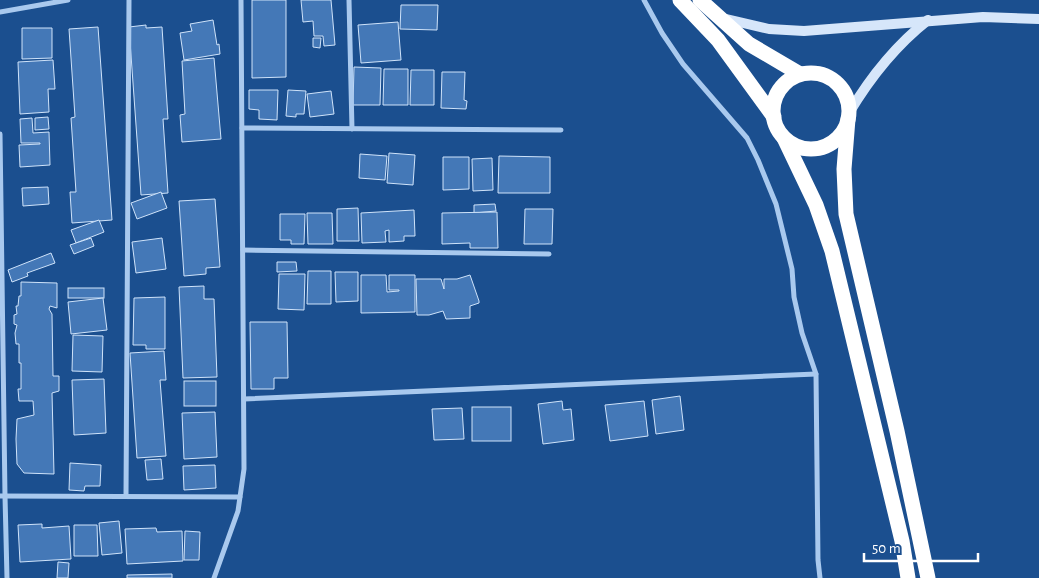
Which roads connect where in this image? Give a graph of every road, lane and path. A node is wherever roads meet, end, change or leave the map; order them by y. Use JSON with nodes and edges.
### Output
{"nodes":[{"id":1,"x":68,"y":0,"type":"edge"},
{"id":2,"x":128,"y":0,"type":"edge"},
{"id":3,"x":241,"y":0,"type":"edge"},
{"id":4,"x":349,"y":0,"type":"edge"},
{"id":5,"x":644,"y":0,"type":"edge"},
{"id":6,"x":680,"y":0,"type":"edge"},
{"id":7,"x":700,"y":0,"type":"edge"},
{"id":8,"x":0,"y":12,"type":"edge"},
{"id":9,"x":718,"y":17,"type":"junction"},
{"id":10,"x":1039,"y":19,"type":"edge"},
{"id":11,"x":928,"y":20,"type":"junction"},
{"id":12,"x":800,"y":74,"type":"junction"},
{"id":13,"x":849,"y":116,"type":"junction"},
{"id":14,"x":774,"y":117,"type":"junction"},
{"id":15,"x":242,"y":128,"type":"junction"},
{"id":16,"x":352,"y":129,"type":"junction"},
{"id":17,"x":561,"y":130,"type":"dead end"},
{"id":18,"x":0,"y":134,"type":"edge"},
{"id":19,"x":784,"y":138,"type":"junction"},
{"id":20,"x":243,"y":250,"type":"junction"},
{"id":21,"x":549,"y":254,"type":"dead end"},
{"id":22,"x":816,"y":374,"type":"junction"},
{"id":23,"x":244,"y":399,"type":"junction"},
{"id":24,"x":2,"y":496,"type":"edge"},
{"id":25,"x":126,"y":496,"type":"junction"},
{"id":26,"x":240,"y":498,"type":"junction"},
{"id":27,"x":7,"y":578,"type":"edge"},
{"id":28,"x":214,"y":578,"type":"edge"},
{"id":29,"x":820,"y":578,"type":"edge"},
{"id":30,"x":908,"y":578,"type":"edge"},
{"id":31,"x":928,"y":578,"type":"edge"}],
"edges":[{"from":1,"to":8,"type":"street"},
{"from":2,"to":25,"type":"street"},
{"from":3,"to":15,"type":"street"},
{"from":4,"to":16,"type":"street"},
{"from":5,"to":22,"type":"street"},
{"from":6,"to":14,"type":"highway"},
{"from":7,"to":9,"type":"highway"},
{"from":9,"to":11,"type":"street"},
{"from":9,"to":12,"type":"highway"},
{"from":10,"to":11,"type":"street"},
{"from":11,"to":13,"type":"street"},
{"from":12,"to":13,"type":"highway"},
{"from":12,"to":14,"type":"highway"},
{"from":13,"to":19,"type":"highway"},
{"from":13,"to":31,"type":"highway"},
{"from":14,"to":19,"type":"highway"},
{"from":15,"to":16,"type":"street"},
{"from":15,"to":20,"type":"street"},
{"from":16,"to":17,"type":"street"},
{"from":18,"to":24,"type":"street"},
{"from":19,"to":30,"type":"highway"},
{"from":20,"to":21,"type":"street"},
{"from":20,"to":23,"type":"street"},
{"from":22,"to":23,"type":"street"},
{"from":22,"to":29,"type":"street"},
{"from":23,"to":26,"type":"street"},
{"from":24,"to":25,"type":"street"},
{"from":24,"to":27,"type":"street"},
{"from":25,"to":26,"type":"street"},
{"from":26,"to":28,"type":"street"}]}
